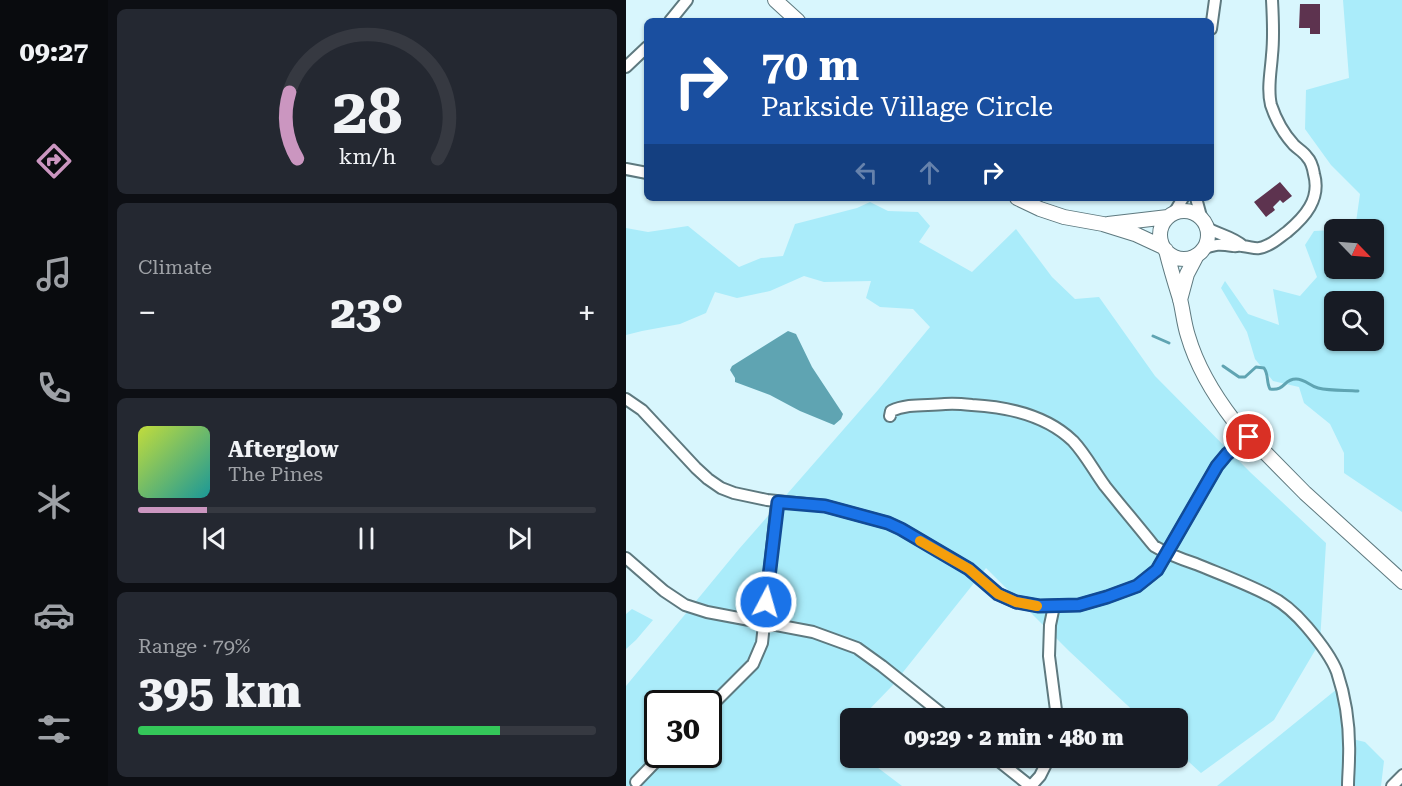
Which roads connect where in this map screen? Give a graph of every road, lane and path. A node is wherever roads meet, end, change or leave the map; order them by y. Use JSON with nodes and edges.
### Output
{"nodes":[{"id":1,"x":775,"y":0,"type":"edge"},
{"id":2,"x":1215,"y":0,"type":"edge"},
{"id":3,"x":1272,"y":0,"type":"edge"},
{"id":4,"x":682,"y":2,"type":"edge"},
{"id":5,"x":672,"y":18,"type":"edge"},
{"id":6,"x":795,"y":18,"type":"edge"},
{"id":7,"x":1213,"y":18,"type":"edge"},
{"id":8,"x":644,"y":50,"type":"edge"},
{"id":9,"x":626,"y":67,"type":"edge"},
{"id":10,"x":626,"y":169,"type":"edge"},
{"id":11,"x":644,"y":172,"type":"edge"},
{"id":12,"x":1023,"y":201,"type":"edge"},
{"id":13,"x":1181,"y":201,"type":"edge"},
{"id":14,"x":1197,"y":201,"type":"edge"},
{"id":15,"x":1171,"y":215,"type":"junction"},
{"id":16,"x":1103,"y":224,"type":"junction"},
{"id":17,"x":1204,"y":224,"type":"junction"},
{"id":18,"x":1243,"y":246,"type":"junction"},
{"id":19,"x":1164,"y":248,"type":"junction"},
{"id":20,"x":1200,"y":252,"type":"junction"},
{"id":21,"x":1180,"y":300,"type":"junction"},
{"id":22,"x":626,"y":399,"type":"edge"},
{"id":23,"x":890,"y":416,"type":"dead end"},
{"id":24,"x":1249,"y":437,"type":"junction"},
{"id":25,"x":778,"y":502,"type":"junction"},
{"id":26,"x":1166,"y":553,"type":"junction"},
{"id":27,"x":626,"y":558,"type":"edge"},
{"id":28,"x":1403,"y":582,"type":"edge"},
{"id":29,"x":1054,"y":606,"type":"junction"},
{"id":30,"x":764,"y":622,"type":"junction"},
{"id":31,"x":722,"y":695,"type":"edge"},
{"id":32,"x":934,"y":708,"type":"edge"},
{"id":33,"x":1056,"y":708,"type":"edge"},
{"id":34,"x":650,"y":768,"type":"edge"},
{"id":35,"x":1008,"y":768,"type":"edge"},
{"id":36,"x":1044,"y":768,"type":"edge"},
{"id":37,"x":1403,"y":775,"type":"edge"},
{"id":38,"x":636,"y":782,"type":"dead end"},
{"id":39,"x":1031,"y":786,"type":"edge"},
{"id":40,"x":1348,"y":786,"type":"edge"},
{"id":41,"x":1392,"y":786,"type":"edge"}],
"edges":[{"from":1,"to":6,"type":"main road"},
{"from":2,"to":7,"type":"street"},
{"from":3,"to":18,"type":"street"},
{"from":4,"to":5,"type":"street"},
{"from":8,"to":9,"type":"street"},
{"from":10,"to":11,"type":"street"},
{"from":12,"to":16,"type":"main road"},
{"from":13,"to":15,"type":"street"},
{"from":14,"to":17,"type":"street"},
{"from":15,"to":16,"type":"main road"},
{"from":15,"to":17,"type":"main road"},
{"from":15,"to":19,"type":"main road"},
{"from":16,"to":19,"type":"main road"},
{"from":17,"to":18,"type":"street"},
{"from":17,"to":20,"type":"main road"},
{"from":18,"to":20,"type":"street"},
{"from":19,"to":20,"type":"main road"},
{"from":19,"to":21,"type":"main road"},
{"from":20,"to":21,"type":"main road"},
{"from":21,"to":24,"type":"main road"},
{"from":22,"to":25,"type":"street"},
{"from":23,"to":26,"type":"street"},
{"from":24,"to":26,"type":"street"},
{"from":24,"to":28,"type":"main road"},
{"from":25,"to":29,"type":"street"},
{"from":25,"to":30,"type":"street"},
{"from":26,"to":29,"type":"street"},
{"from":26,"to":40,"type":"street"},
{"from":27,"to":30,"type":"street"},
{"from":29,"to":33,"type":"street"},
{"from":30,"to":31,"type":"street"},
{"from":30,"to":32,"type":"street"},
{"from":34,"to":38,"type":"street"},
{"from":35,"to":39,"type":"street"},
{"from":36,"to":39,"type":"street"},
{"from":37,"to":41,"type":"street"}]}
